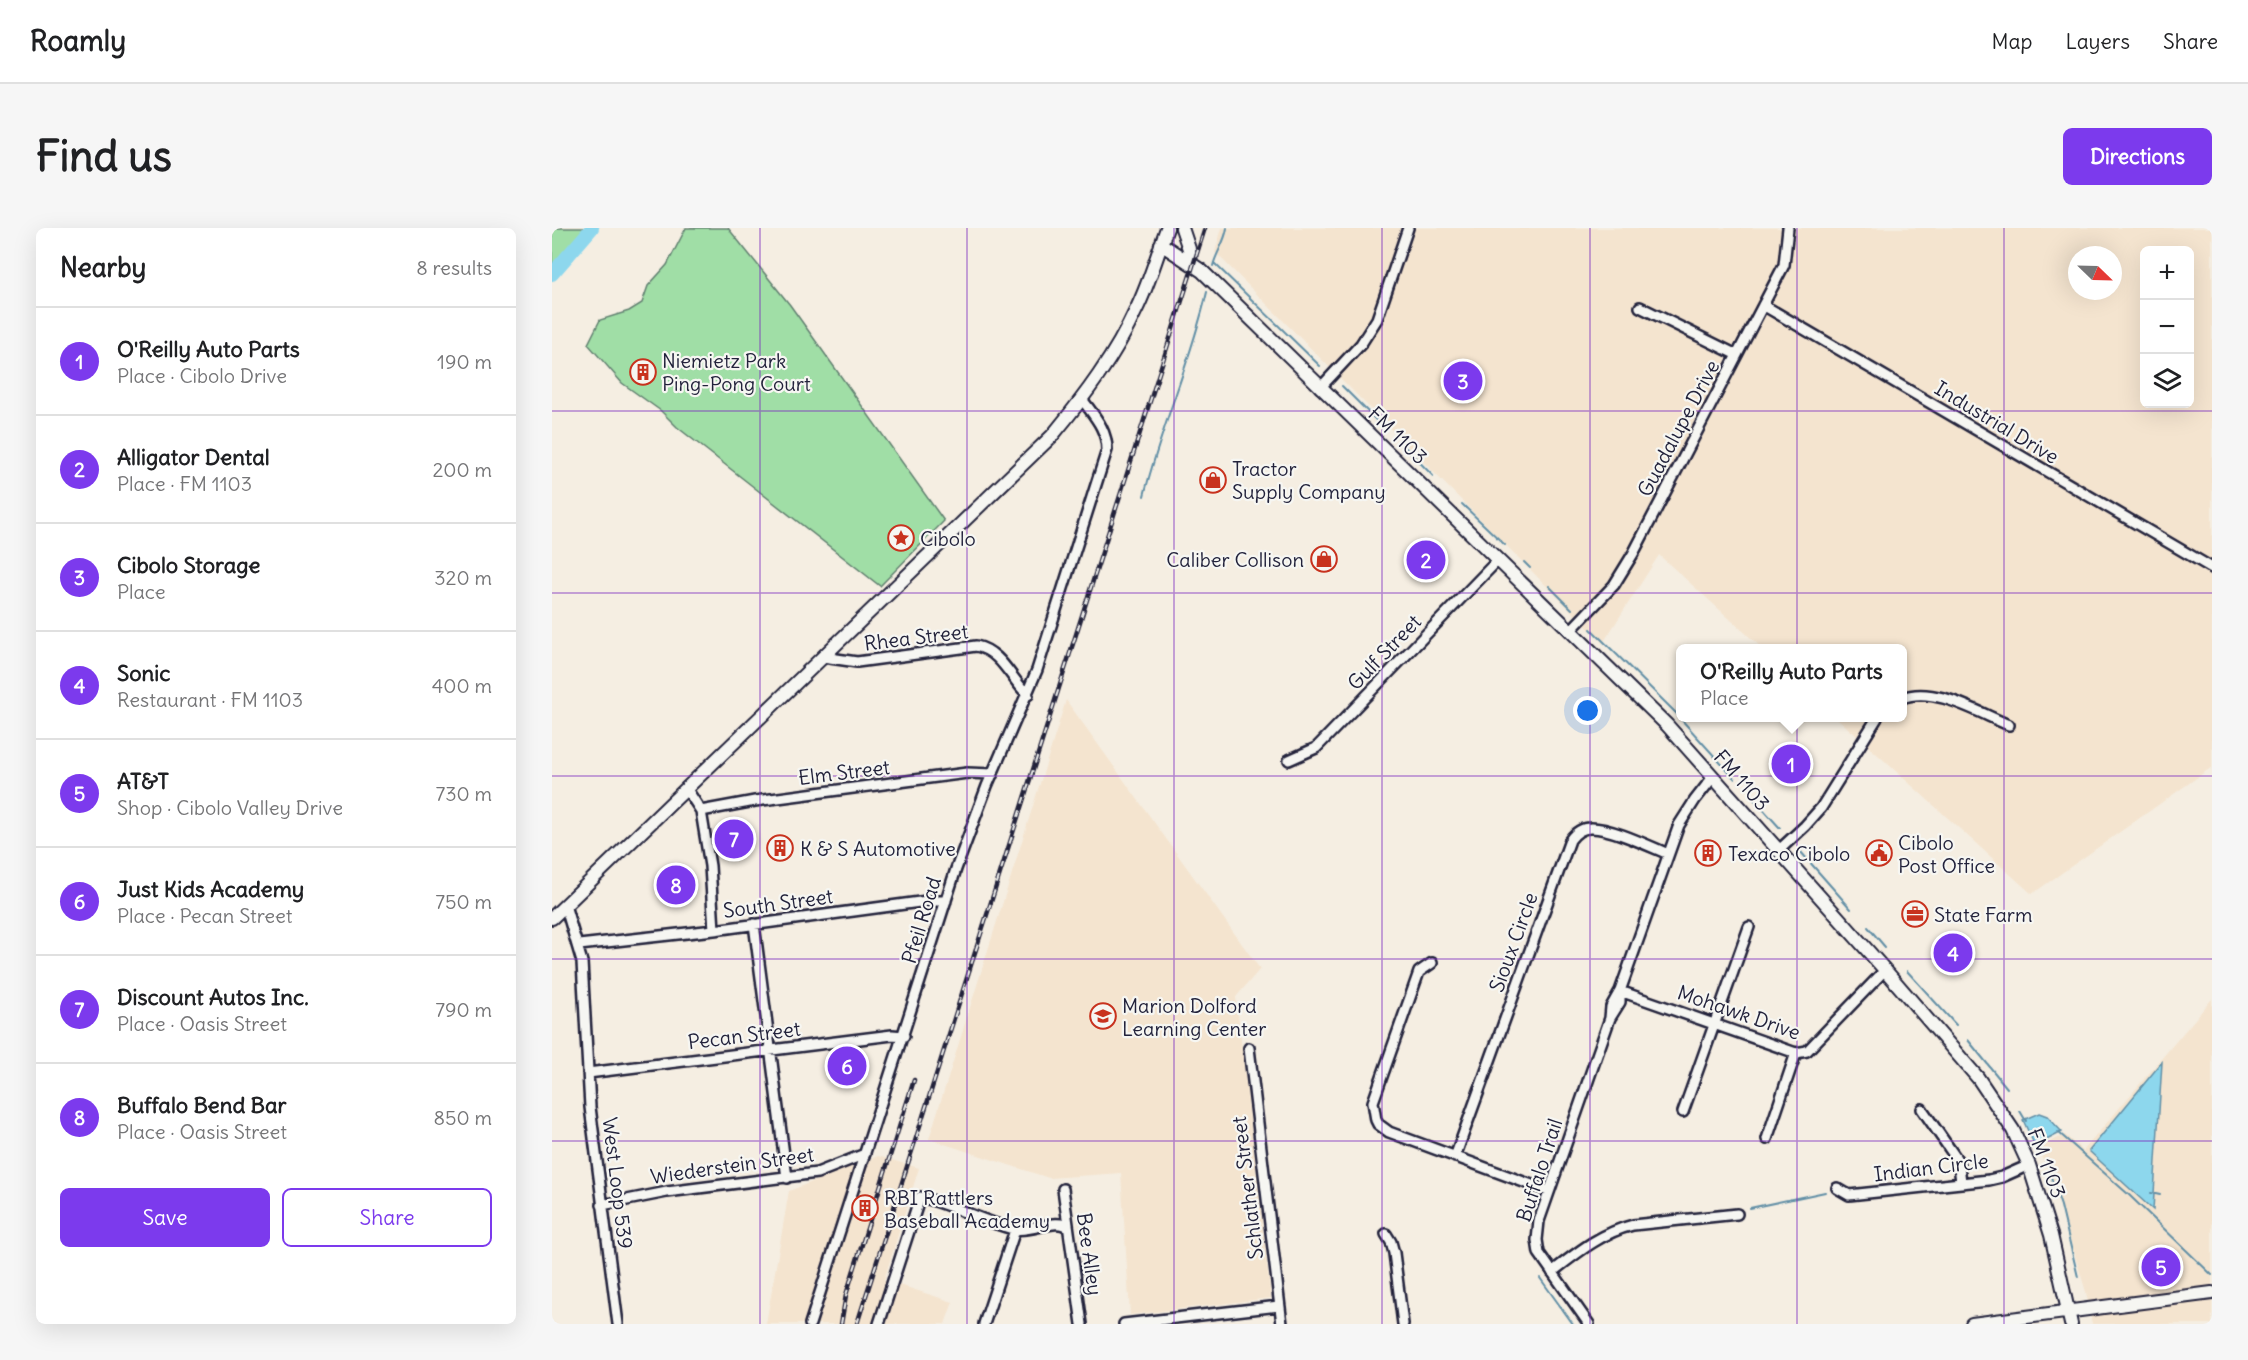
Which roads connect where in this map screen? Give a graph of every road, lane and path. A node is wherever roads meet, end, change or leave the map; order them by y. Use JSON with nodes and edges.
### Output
{"nodes":[{"id":1,"x":1167,"y":228,"type":"edge"},
{"id":2,"x":1182,"y":228,"type":"edge"},
{"id":3,"x":1408,"y":228,"type":"edge"},
{"id":4,"x":1788,"y":228,"type":"edge"},
{"id":5,"x":1161,"y":244,"type":"junction"},
{"id":6,"x":1191,"y":262,"type":"junction"},
{"id":7,"x":1763,"y":305,"type":"junction"},
{"id":8,"x":1640,"y":307,"type":"dead end"},
{"id":9,"x":1737,"y":355,"type":"junction"},
{"id":10,"x":1320,"y":388,"type":"junction"},
{"id":11,"x":1082,"y":399,"type":"junction"},
{"id":12,"x":1498,"y":560,"type":"junction"},
{"id":13,"x":2212,"y":568,"type":"edge"},
{"id":14,"x":1571,"y":630,"type":"junction"},
{"id":15,"x":823,"y":657,"type":"junction"},
{"id":16,"x":1028,"y":695,"type":"junction"},
{"id":17,"x":1907,"y":696,"type":"edge"},
{"id":18,"x":1874,"y":722,"type":"edge"},
{"id":19,"x":2009,"y":725,"type":"dead end"},
{"id":20,"x":1289,"y":760,"type":"dead end"},
{"id":21,"x":993,"y":774,"type":"junction"},
{"id":22,"x":1713,"y":777,"type":"junction"},
{"id":23,"x":686,"y":788,"type":"junction"},
{"id":24,"x":701,"y":811,"type":"junction"},
{"id":25,"x":1778,"y":851,"type":"junction"},
{"id":26,"x":1668,"y":854,"type":"junction"},
{"id":27,"x":946,"y":901,"type":"junction"},
{"id":28,"x":565,"y":905,"type":"junction"},
{"id":29,"x":552,"y":918,"type":"edge"},
{"id":30,"x":754,"y":924,"type":"junction"},
{"id":31,"x":1749,"y":927,"type":"dead end"},
{"id":32,"x":714,"y":930,"type":"junction"},
{"id":33,"x":579,"y":945,"type":"junction"},
{"id":34,"x":1432,"y":963,"type":"dead end"},
{"id":35,"x":1885,"y":970,"type":"junction"},
{"id":36,"x":1620,"y":991,"type":"junction"},
{"id":37,"x":1713,"y":1023,"type":"junction"},
{"id":38,"x":904,"y":1036,"type":"junction"},
{"id":39,"x":1249,"y":1048,"type":"dead end"},
{"id":40,"x":772,"y":1050,"type":"junction"},
{"id":41,"x":1796,"y":1053,"type":"junction"},
{"id":42,"x":588,"y":1073,"type":"junction"},
{"id":43,"x":1922,"y":1109,"type":"dead end"},
{"id":44,"x":1683,"y":1112,"type":"dead end"},
{"id":45,"x":1767,"y":1139,"type":"dead end"},
{"id":46,"x":866,"y":1154,"type":"junction"},
{"id":47,"x":1455,"y":1157,"type":"junction"},
{"id":48,"x":2029,"y":1165,"type":"junction"},
{"id":49,"x":787,"y":1178,"type":"junction"},
{"id":50,"x":1961,"y":1182,"type":"junction"},
{"id":51,"x":1837,"y":1188,"type":"dead end"},
{"id":52,"x":1063,"y":1190,"type":"dead end"},
{"id":53,"x":1548,"y":1191,"type":"junction"},
{"id":54,"x":603,"y":1205,"type":"junction"},
{"id":55,"x":1737,"y":1214,"type":"dead end"},
{"id":56,"x":1068,"y":1228,"type":"junction"},
{"id":57,"x":1015,"y":1230,"type":"junction"},
{"id":58,"x":1386,"y":1234,"type":"dead end"},
{"id":59,"x":1552,"y":1272,"type":"junction"},
{"id":60,"x":2212,"y":1293,"type":"edge"},
{"id":61,"x":1279,"y":1306,"type":"junction"},
{"id":62,"x":2070,"y":1318,"type":"edge"},
{"id":63,"x":618,"y":1324,"type":"edge"},
{"id":64,"x":810,"y":1324,"type":"edge"},
{"id":65,"x":879,"y":1324,"type":"edge"},
{"id":66,"x":984,"y":1324,"type":"edge"},
{"id":67,"x":1082,"y":1324,"type":"edge"},
{"id":68,"x":1125,"y":1324,"type":"edge"},
{"id":69,"x":1282,"y":1324,"type":"edge"},
{"id":70,"x":1403,"y":1324,"type":"edge"},
{"id":71,"x":1589,"y":1324,"type":"edge"},
{"id":72,"x":1972,"y":1324,"type":"edge"}],
"edges":[{"from":1,"to":5,"type":"main road"},
{"from":2,"to":6,"type":"main road"},
{"from":3,"to":10,"type":"street"},
{"from":4,"to":7,"type":"street","name":"Guadalupe Drive"},
{"from":5,"to":6,"type":"main road","name":"FM 1103","number":"FM 1103"},
{"from":5,"to":11,"type":"main road"},
{"from":6,"to":10,"type":"main road","name":"FM 1103","number":"FM 1103"},
{"from":7,"to":9,"type":"street","name":"Guadalupe Drive"},
{"from":7,"to":13,"type":"street","name":"Industrial Drive"},
{"from":8,"to":9,"type":"street"},
{"from":9,"to":14,"type":"street","name":"Guadalupe Drive"},
{"from":10,"to":12,"type":"main road","name":"FM 1103","number":"FM 1103"},
{"from":11,"to":15,"type":"main road"},
{"from":11,"to":16,"type":"street","name":"Pfeil Road"},
{"from":12,"to":14,"type":"main road","name":"FM 1103","number":"FM 1103"},
{"from":12,"to":20,"type":"street","name":"Gulf Street"},
{"from":14,"to":22,"type":"main road","name":"FM 1103","number":"FM 1103"},
{"from":15,"to":16,"type":"street","name":"Rhea Street"},
{"from":15,"to":23,"type":"main road"},
{"from":16,"to":21,"type":"street","name":"Pfeil Road"},
{"from":17,"to":19,"type":"street"},
{"from":18,"to":25,"type":"street"},
{"from":21,"to":24,"type":"street","name":"Elm Street"},
{"from":21,"to":27,"type":"street","name":"Pfeil Road"},
{"from":22,"to":25,"type":"main road","name":"FM 1103","number":"FM 1103"},
{"from":22,"to":26,"type":"street","name":"Buffalo Trail"},
{"from":23,"to":24,"type":"street"},
{"from":23,"to":28,"type":"main road"},
{"from":24,"to":32,"type":"street"},
{"from":25,"to":35,"type":"main road","name":"FM 1103","number":"FM 1103"},
{"from":26,"to":36,"type":"street","name":"Buffalo Trail"},
{"from":26,"to":47,"type":"street","name":"Sioux Circle"},
{"from":27,"to":30,"type":"street","name":"South Street"},
{"from":27,"to":38,"type":"street","name":"Pfeil Road"},
{"from":28,"to":29,"type":"main road"},
{"from":28,"to":33,"type":"street","name":"West Loop 539"},
{"from":30,"to":32,"type":"street","name":"South Street"},
{"from":30,"to":40,"type":"street"},
{"from":31,"to":37,"type":"street"},
{"from":32,"to":33,"type":"street","name":"South Street"},
{"from":33,"to":42,"type":"street","name":"West Loop 539"},
{"from":34,"to":47,"type":"street"},
{"from":35,"to":41,"type":"street","name":"Mohawk Drive"},
{"from":35,"to":48,"type":"main road","name":"FM 1103","number":"FM 1103"},
{"from":36,"to":37,"type":"street","name":"Mohawk Drive"},
{"from":36,"to":53,"type":"street","name":"Buffalo Trail"},
{"from":37,"to":41,"type":"street","name":"Mohawk Drive"},
{"from":37,"to":44,"type":"street"},
{"from":38,"to":40,"type":"street","name":"Pecan Street"},
{"from":38,"to":46,"type":"street","name":"Pfeil Road"},
{"from":39,"to":61,"type":"street","name":"Schlather Street"},
{"from":40,"to":42,"type":"street","name":"Pecan Street"},
{"from":40,"to":49,"type":"street"},
{"from":41,"to":45,"type":"street"},
{"from":42,"to":54,"type":"street","name":"West Loop 539"},
{"from":43,"to":50,"type":"street"},
{"from":46,"to":49,"type":"street","name":"Wiederstein Street"},
{"from":46,"to":64,"type":"street","name":"Pfeil Road"},
{"from":47,"to":53,"type":"street"},
{"from":48,"to":50,"type":"street","name":"Indian Circle"},
{"from":48,"to":62,"type":"main road","name":"FM 1103","number":"FM 1103"},
{"from":49,"to":54,"type":"street","name":"Wiederstein Street"},
{"from":50,"to":51,"type":"street","name":"Indian Circle"},
{"from":52,"to":56,"type":"street","name":"Bee Alley"},
{"from":53,"to":59,"type":"street","name":"Buffalo Trail"},
{"from":54,"to":63,"type":"street","name":"West Loop 539"},
{"from":55,"to":59,"type":"street"},
{"from":56,"to":57,"type":"street"},
{"from":56,"to":67,"type":"street","name":"Bee Alley"},
{"from":57,"to":65,"type":"street"},
{"from":57,"to":66,"type":"street"},
{"from":58,"to":70,"type":"street"},
{"from":59,"to":71,"type":"street","name":"Buffalo Trail"},
{"from":60,"to":62,"type":"main road"},
{"from":61,"to":68,"type":"street"},
{"from":61,"to":69,"type":"street","name":"Schlather Street"},
{"from":62,"to":72,"type":"main road"}]}
